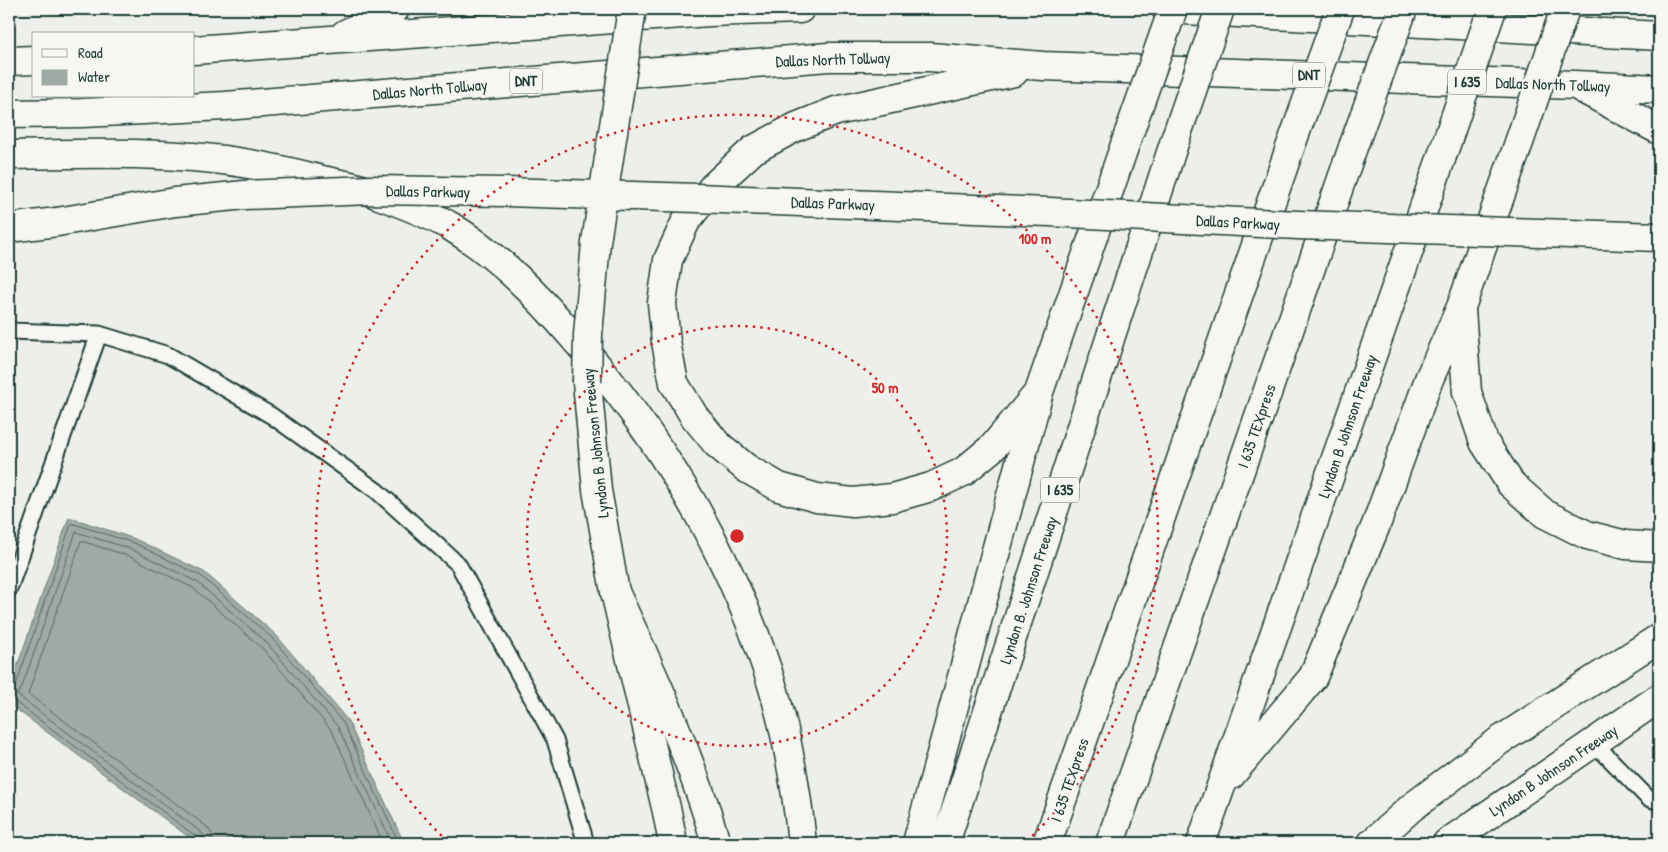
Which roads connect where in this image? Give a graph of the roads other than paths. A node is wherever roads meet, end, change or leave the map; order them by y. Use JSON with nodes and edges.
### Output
{"nodes":[{"id":1,"x":395,"y":9,"type":"edge"},
{"id":2,"x":632,"y":9,"type":"edge"},
{"id":3,"x":800,"y":9,"type":"edge"},
{"id":4,"x":1166,"y":9,"type":"edge"},
{"id":5,"x":1173,"y":9,"type":"edge"},
{"id":6,"x":1220,"y":9,"type":"edge"},
{"id":7,"x":1340,"y":9,"type":"edge"},
{"id":8,"x":1403,"y":9,"type":"edge"},
{"id":9,"x":1492,"y":9,"type":"edge"},
{"id":10,"x":1565,"y":9,"type":"edge"},
{"id":11,"x":1659,"y":36,"type":"edge"},
{"id":12,"x":332,"y":40,"type":"junction"},
{"id":13,"x":195,"y":50,"type":"edge"},
{"id":14,"x":32,"y":60,"type":"edge"},
{"id":15,"x":9,"y":61,"type":"edge"},
{"id":16,"x":1043,"y":66,"type":"junction"},
{"id":17,"x":1575,"y":85,"type":"junction"},
{"id":18,"x":1659,"y":89,"type":"edge"},
{"id":19,"x":9,"y":114,"type":"edge"},
{"id":20,"x":1659,"y":130,"type":"edge"},
{"id":21,"x":9,"y":155,"type":"edge"},
{"id":22,"x":604,"y":195,"type":"junction"},
{"id":23,"x":9,"y":228,"type":"edge"},
{"id":24,"x":1659,"y":237,"type":"edge"},
{"id":25,"x":1461,"y":307,"type":"junction"},
{"id":26,"x":9,"y":331,"type":"edge"},
{"id":27,"x":99,"y":334,"type":"junction"},
{"id":28,"x":1039,"y":392,"type":"junction"},
{"id":29,"x":1659,"y":546,"type":"edge"},
{"id":30,"x":9,"y":589,"type":"edge"},
{"id":31,"x":614,"y":589,"type":"junction"},
{"id":32,"x":1659,"y":638,"type":"edge"},
{"id":33,"x":1659,"y":699,"type":"edge"},
{"id":34,"x":1593,"y":742,"type":"junction"},
{"id":35,"x":1220,"y":788,"type":"junction"},
{"id":36,"x":1659,"y":802,"type":"edge"},
{"id":37,"x":586,"y":843,"type":"edge"},
{"id":38,"x":673,"y":843,"type":"edge"},
{"id":39,"x":716,"y":843,"type":"edge"},
{"id":40,"x":802,"y":843,"type":"edge"},
{"id":41,"x":917,"y":843,"type":"edge"},
{"id":42,"x":945,"y":843,"type":"edge"},
{"id":43,"x":1047,"y":843,"type":"edge"},
{"id":44,"x":1110,"y":843,"type":"edge"},
{"id":45,"x":1201,"y":843,"type":"edge"},
{"id":46,"x":1372,"y":843,"type":"edge"},
{"id":47,"x":1447,"y":843,"type":"edge"}],
"edges":[{"from":1,"to":12,"type":"main road"},
{"from":2,"to":22,"type":"main road","name":"Lyndon B Johnson Freeway","bridge":true},
{"from":3,"to":12,"type":"main road"},
{"from":4,"to":11,"type":"main road"},
{"from":5,"to":28,"type":"main road","bridge":true},
{"from":6,"to":42,"type":"main road","name":"Lyndon B. Johnson Freeway","number":"I 635","bridge":true},
{"from":7,"to":43,"type":"main road","name":"I 635 TEXpress","bridge":true},
{"from":8,"to":44,"type":"main road","name":"I 635 TEXpress","bridge":true},
{"from":9,"to":35,"type":"main road","name":"Lyndon B Johnson Freeway","number":"I 635","bridge":true},
{"from":10,"to":25,"type":"main road","bridge":true},
{"from":12,"to":13,"type":"main road"},
{"from":14,"to":15,"type":"main road"},
{"from":16,"to":17,"type":"main road","name":"Dallas North Tollway","number":"DNT"},
{"from":16,"to":19,"type":"main road","name":"Dallas North Tollway","number":"DNT"},
{"from":16,"to":28,"type":"main road"},
{"from":17,"to":18,"type":"main road","name":"Dallas North Tollway","number":"DNT"},
{"from":17,"to":20,"type":"main road"},
{"from":21,"to":40,"type":"main road"},
{"from":22,"to":23,"type":"main road","name":"Dallas Parkway","bridge":true},
{"from":22,"to":24,"type":"main road","name":"Dallas Parkway","bridge":true},
{"from":22,"to":31,"type":"main road","name":"Lyndon B Johnson Freeway","bridge":true},
{"from":25,"to":29,"type":"main road"},
{"from":25,"to":35,"type":"main road"},
{"from":26,"to":27,"type":"lane"},
{"from":27,"to":30,"type":"lane"},
{"from":27,"to":37,"type":"lane"},
{"from":28,"to":41,"type":"main road"},
{"from":31,"to":38,"type":"main road","name":"Lyndon B Johnson Freeway"},
{"from":31,"to":39,"type":"main road"},
{"from":32,"to":46,"type":"main road"},
{"from":33,"to":34,"type":"main road","name":"Lyndon B Johnson Freeway"},
{"from":34,"to":36,"type":"lane"},
{"from":34,"to":47,"type":"main road","name":"Lyndon B Johnson Freeway"},
{"from":35,"to":45,"type":"main road","name":"Lyndon B Johnson Freeway","number":"I 635"}]}
